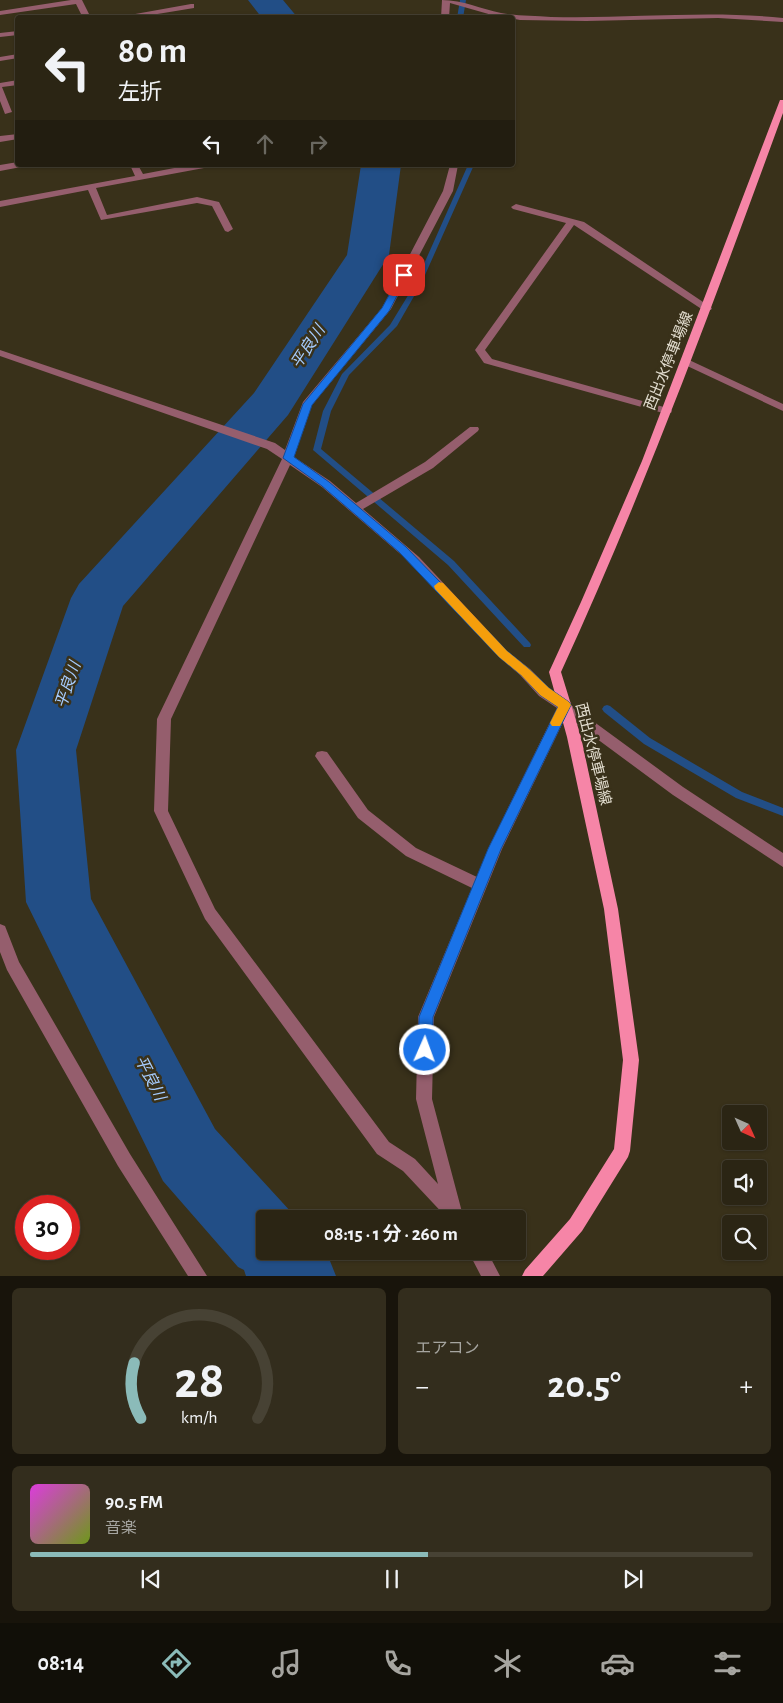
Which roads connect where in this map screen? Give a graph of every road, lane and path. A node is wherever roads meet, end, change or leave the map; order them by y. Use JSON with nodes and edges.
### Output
{"nodes":[{"id":1,"x":88,"y":0,"type":"edge"},
{"id":2,"x":79,"y":1,"type":"junction"},
{"id":3,"x":450,"y":1,"type":"edge"},
{"id":4,"x":475,"y":5,"type":"edge"},
{"id":5,"x":191,"y":6,"type":"dead end"},
{"id":6,"x":0,"y":13,"type":"edge"},
{"id":7,"x":86,"y":15,"type":"edge"},
{"id":8,"x":135,"y":15,"type":"edge"},
{"id":9,"x":445,"y":15,"type":"edge"},
{"id":10,"x":508,"y":15,"type":"edge"},
{"id":11,"x":515,"y":17,"type":"edge"},
{"id":12,"x":783,"y":20,"type":"edge"},
{"id":13,"x":15,"y":34,"type":"edge"},
{"id":14,"x":0,"y":36,"type":"edge"},
{"id":15,"x":15,"y":56,"type":"edge"},
{"id":16,"x":0,"y":59,"type":"edge"},
{"id":17,"x":15,"y":82,"type":"edge"},
{"id":18,"x":0,"y":85,"type":"edge"},
{"id":19,"x":0,"y":89,"type":"edge"},
{"id":20,"x":783,"y":102,"type":"edge"},
{"id":21,"x":4,"y":113,"type":"edge"},
{"id":22,"x":15,"y":136,"type":"edge"},
{"id":23,"x":0,"y":139,"type":"edge"},
{"id":24,"x":15,"y":166,"type":"edge"},
{"id":25,"x":135,"y":167,"type":"edge"},
{"id":26,"x":193,"y":167,"type":"edge"},
{"id":27,"x":454,"y":167,"type":"edge"},
{"id":28,"x":0,"y":168,"type":"edge"},
{"id":29,"x":140,"y":177,"type":"junction"},
{"id":30,"x":91,"y":187,"type":"junction"},
{"id":31,"x":0,"y":204,"type":"edge"},
{"id":32,"x":516,"y":207,"type":"dead end"},
{"id":33,"x":571,"y":222,"type":"junction"},
{"id":34,"x":228,"y":229,"type":"dead end"},
{"id":35,"x":707,"y":308,"type":"junction"},
{"id":36,"x":0,"y":352,"type":"edge"},
{"id":37,"x":687,"y":362,"type":"junction"},
{"id":38,"x":783,"y":408,"type":"edge"},
{"id":39,"x":667,"y":412,"type":"junction"},
{"id":40,"x":474,"y":429,"type":"dead end"},
{"id":41,"x":288,"y":458,"type":"junction"},
{"id":42,"x":357,"y":507,"type":"junction"},
{"id":43,"x":565,"y":705,"type":"junction"},
{"id":44,"x":322,"y":756,"type":"dead end"},
{"id":45,"x":783,"y":861,"type":"edge"},
{"id":46,"x":480,"y":885,"type":"junction"},
{"id":47,"x":0,"y":931,"type":"edge"},
{"id":48,"x":450,"y":1210,"type":"edge"},
{"id":49,"x":454,"y":1210,"type":"edge"},
{"id":50,"x":482,"y":1260,"type":"edge"},
{"id":51,"x":198,"y":1276,"type":"edge"},
{"id":52,"x":491,"y":1276,"type":"edge"},
{"id":53,"x":530,"y":1276,"type":"edge"}],
"edges":[{"from":1,"to":2,"type":"street"},
{"from":2,"to":6,"type":"street"},
{"from":2,"to":7,"type":"street"},
{"from":3,"to":4,"type":"street"},
{"from":3,"to":9,"type":"street"},
{"from":4,"to":10,"type":"street"},
{"from":5,"to":8,"type":"street"},
{"from":11,"to":12,"type":"street"},
{"from":13,"to":14,"type":"street"},
{"from":15,"to":16,"type":"street"},
{"from":17,"to":18,"type":"street"},
{"from":19,"to":21,"type":"street"},
{"from":20,"to":35,"type":"main road","name":"西出水停車場線"},
{"from":22,"to":23,"type":"street"},
{"from":24,"to":28,"type":"street"},
{"from":25,"to":29,"type":"street"},
{"from":26,"to":29,"type":"street"},
{"from":27,"to":41,"type":"street"},
{"from":29,"to":30,"type":"street"},
{"from":30,"to":31,"type":"street"},
{"from":30,"to":34,"type":"street"},
{"from":32,"to":33,"type":"street"},
{"from":33,"to":35,"type":"street"},
{"from":33,"to":39,"type":"street"},
{"from":35,"to":37,"type":"main road","name":"西出水停車場線"},
{"from":36,"to":41,"type":"street"},
{"from":37,"to":38,"type":"street"},
{"from":37,"to":39,"type":"main road","name":"西出水停車場線"},
{"from":39,"to":43,"type":"main road","name":"西出水停車場線"},
{"from":40,"to":42,"type":"street"},
{"from":41,"to":42,"type":"street"},
{"from":41,"to":48,"type":"street"},
{"from":42,"to":43,"type":"street"},
{"from":43,"to":45,"type":"street"},
{"from":43,"to":46,"type":"street"},
{"from":43,"to":53,"type":"main road","name":"西出水停車場線"},
{"from":44,"to":46,"type":"street"},
{"from":46,"to":49,"type":"street"},
{"from":47,"to":51,"type":"street"},
{"from":50,"to":52,"type":"street"}]}
